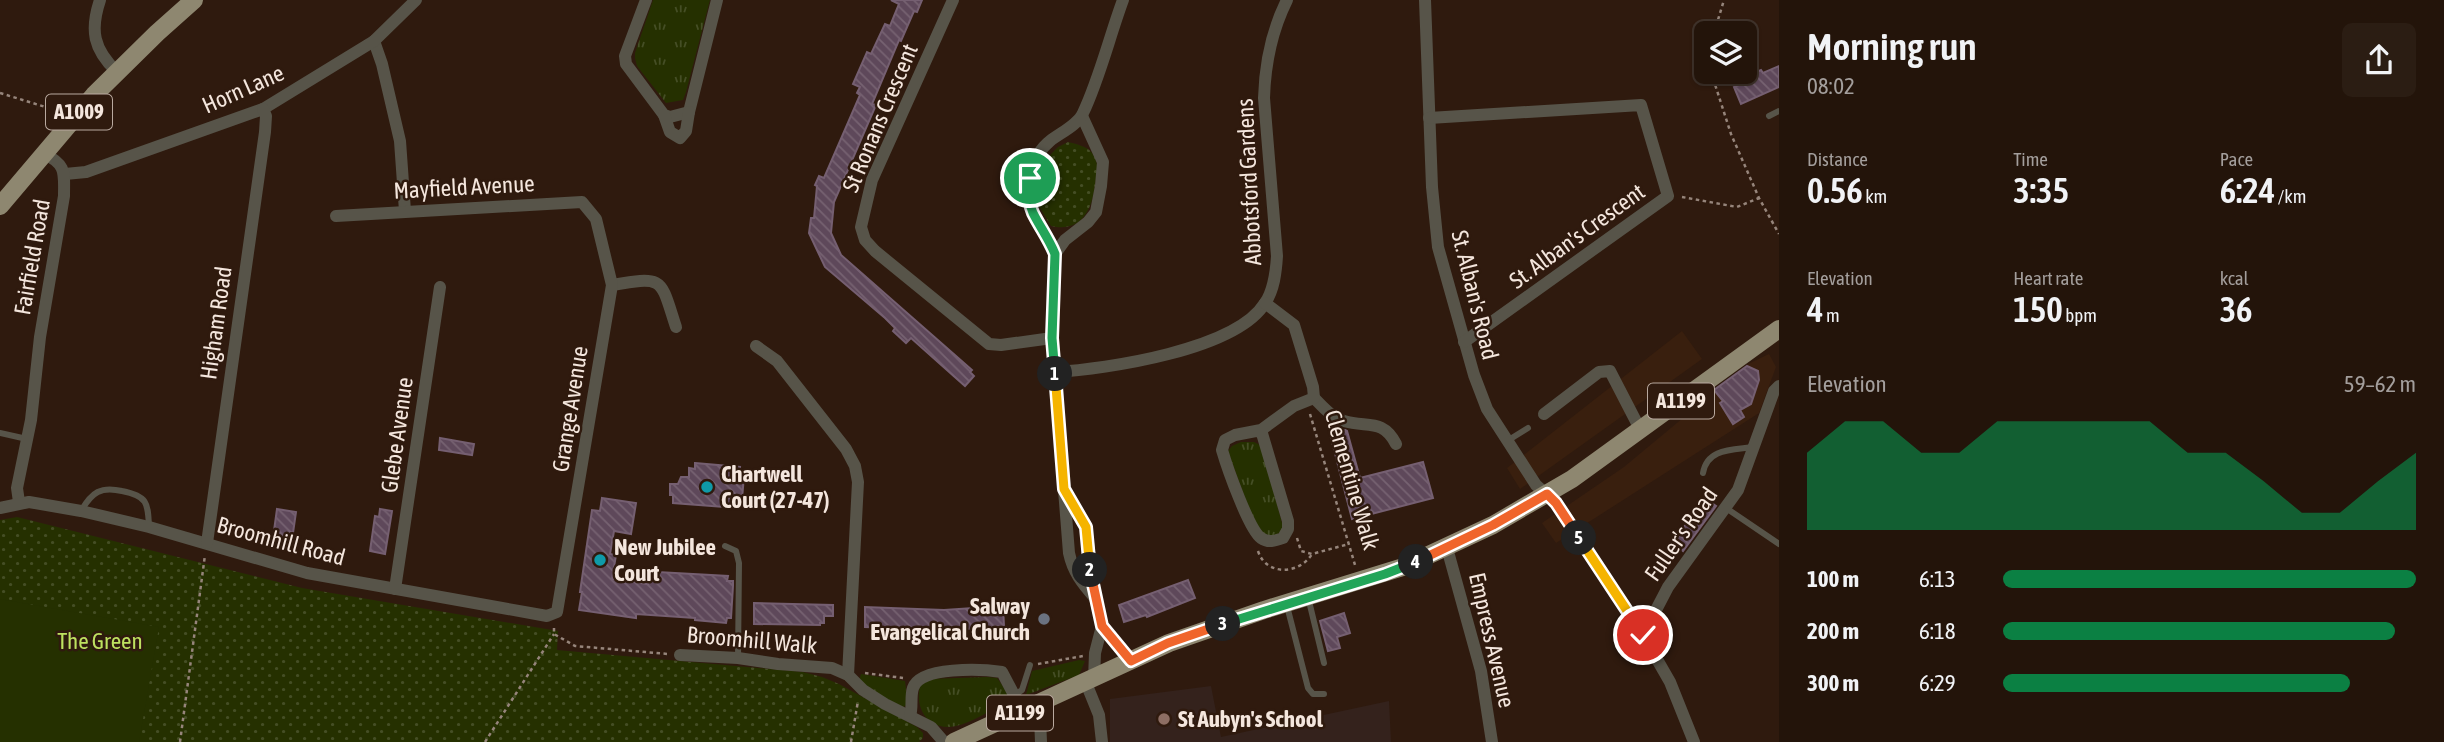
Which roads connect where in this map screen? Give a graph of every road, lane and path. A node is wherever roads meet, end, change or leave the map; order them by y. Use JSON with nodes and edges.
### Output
{"nodes":[{"id":1,"x":100,"y":0,"type":"edge"},
{"id":2,"x":194,"y":0,"type":"edge"},
{"id":3,"x":416,"y":0,"type":"edge"},
{"id":4,"x":646,"y":0,"type":"edge"},
{"id":5,"x":717,"y":0,"type":"edge"},
{"id":6,"x":953,"y":0,"type":"edge"},
{"id":7,"x":1123,"y":0,"type":"edge"},
{"id":8,"x":1287,"y":0,"type":"edge"},
{"id":9,"x":1425,"y":0,"type":"edge"},
{"id":10,"x":1724,"y":0,"type":"edge"},
{"id":11,"x":1718,"y":21,"type":"edge"},
{"id":12,"x":374,"y":41,"type":"junction"},
{"id":13,"x":117,"y":72,"type":"junction"},
{"id":14,"x":1715,"y":84,"type":"edge"},
{"id":15,"x":0,"y":93,"type":"edge"},
{"id":16,"x":263,"y":108,"type":"junction"},
{"id":17,"x":1779,"y":111,"type":"edge"},
{"id":18,"x":689,"y":112,"type":"junction"},
{"id":19,"x":664,"y":115,"type":"junction"},
{"id":20,"x":1082,"y":116,"type":"junction"},
{"id":21,"x":1769,"y":116,"type":"dead end"},
{"id":22,"x":1429,"y":118,"type":"junction"},
{"id":23,"x":67,"y":125,"type":"junction"},
{"id":24,"x":43,"y":153,"type":"junction"},
{"id":25,"x":65,"y":174,"type":"junction"},
{"id":26,"x":1668,"y":196,"type":"junction"},
{"id":27,"x":1759,"y":198,"type":"junction"},
{"id":28,"x":1,"y":203,"type":"edge"},
{"id":29,"x":591,"y":210,"type":"joint"},
{"id":30,"x":405,"y":211,"type":"junction"},
{"id":31,"x":336,"y":216,"type":"dead end"},
{"id":32,"x":1779,"y":234,"type":"edge"},
{"id":33,"x":1055,"y":254,"type":"junction"},
{"id":34,"x":612,"y":285,"type":"junction"},
{"id":35,"x":440,"y":287,"type":"dead end"},
{"id":36,"x":1265,"y":303,"type":"junction"},
{"id":37,"x":677,"y":327,"type":"dead end"},
{"id":38,"x":1778,"y":332,"type":"edge"},
{"id":39,"x":1052,"y":338,"type":"junction"},
{"id":40,"x":1464,"y":342,"type":"junction"},
{"id":41,"x":757,"y":346,"type":"dead end"},
{"id":42,"x":1054,"y":372,"type":"junction"},
{"id":43,"x":1779,"y":386,"type":"edge"},
{"id":44,"x":1310,"y":399,"type":"junction"},
{"id":45,"x":1544,"y":415,"type":"dead end"},
{"id":46,"x":1528,"y":428,"type":"dead end"},
{"id":47,"x":1261,"y":430,"type":"junction"},
{"id":48,"x":1641,"y":431,"type":"junction"},
{"id":49,"x":0,"y":433,"type":"edge"},
{"id":50,"x":27,"y":439,"type":"junction"},
{"id":51,"x":1507,"y":441,"type":"junction"},
{"id":52,"x":1396,"y":444,"type":"dead end"},
{"id":53,"x":1753,"y":447,"type":"junction"},
{"id":54,"x":1703,"y":473,"type":"dead end"},
{"id":55,"x":1064,"y":489,"type":"junction"},
{"id":56,"x":1547,"y":494,"type":"junction"},
{"id":57,"x":19,"y":502,"type":"junction"},
{"id":58,"x":0,"y":508,"type":"edge"},
{"id":59,"x":1726,"y":508,"type":"junction"},
{"id":60,"x":81,"y":511,"type":"junction"},
{"id":61,"x":149,"y":527,"type":"junction"},
{"id":62,"x":1288,"y":529,"type":"junction"},
{"id":63,"x":1261,"y":538,"type":"junction"},
{"id":64,"x":207,"y":543,"type":"junction"},
{"id":65,"x":1349,"y":544,"type":"junction"},
{"id":66,"x":1779,"y":544,"type":"edge"},
{"id":67,"x":725,"y":546,"type":"dead end"},
{"id":68,"x":1447,"y":548,"type":"junction"},
{"id":69,"x":1312,"y":554,"type":"junction"},
{"id":70,"x":1357,"y":571,"type":"dead end"},
{"id":71,"x":395,"y":589,"type":"junction"},
{"id":72,"x":1308,"y":597,"type":"junction"},
{"id":73,"x":1095,"y":598,"type":"junction"},
{"id":74,"x":1287,"y":603,"type":"junction"},
{"id":75,"x":553,"y":614,"type":"junction"},
{"id":76,"x":1102,"y":626,"type":"junction"},
{"id":77,"x":554,"y":634,"type":"junction"},
{"id":78,"x":1643,"y":635,"type":"junction"},
{"id":79,"x":680,"y":655,"type":"joint"},
{"id":80,"x":1085,"y":656,"type":"dead end"},
{"id":81,"x":737,"y":658,"type":"junction"},
{"id":82,"x":1131,"y":661,"type":"junction"},
{"id":83,"x":1324,"y":663,"type":"dead end"},
{"id":84,"x":1030,"y":665,"type":"joint"},
{"id":85,"x":848,"y":672,"type":"junction"},
{"id":86,"x":919,"y":679,"type":"junction"},
{"id":87,"x":1090,"y":681,"type":"junction"},
{"id":88,"x":863,"y":690,"type":"junction"},
{"id":89,"x":1324,"y":694,"type":"dead end"},
{"id":90,"x":1015,"y":695,"type":"junction"},
{"id":91,"x":1029,"y":709,"type":"junction"},
{"id":92,"x":910,"y":716,"type":"junction"},
{"id":93,"x":180,"y":742,"type":"edge"},
{"id":94,"x":485,"y":742,"type":"edge"},
{"id":95,"x":851,"y":742,"type":"edge"},
{"id":96,"x":944,"y":742,"type":"edge"},
{"id":97,"x":954,"y":742,"type":"edge"},
{"id":98,"x":1041,"y":742,"type":"edge"},
{"id":99,"x":1102,"y":742,"type":"edge"},
{"id":100,"x":1492,"y":742,"type":"edge"},
{"id":101,"x":1694,"y":742,"type":"edge"}],
"edges":[{"from":1,"to":13,"type":"street"},
{"from":2,"to":13,"type":"main road","number":"A1009"},
{"from":3,"to":12,"type":"street","name":"Horn Lane"},
{"from":4,"to":19,"type":"street"},
{"from":5,"to":18,"type":"street"},
{"from":6,"to":39,"type":"street","name":"St Ronans Crescent"},
{"from":7,"to":20,"type":"street"},
{"from":8,"to":36,"type":"street","name":"Abbotsford Gardens"},
{"from":9,"to":22,"type":"street","name":"St. Alban's Road"},
{"from":10,"to":11,"type":"path"},
{"from":12,"to":16,"type":"street","name":"Horn Lane"},
{"from":12,"to":30,"type":"street"},
{"from":13,"to":23,"type":"main road","number":"A1009"},
{"from":14,"to":27,"type":"path"},
{"from":15,"to":23,"type":"path"},
{"from":16,"to":25,"type":"street","name":"Horn Lane"},
{"from":16,"to":64,"type":"street","name":"Higham Road"},
{"from":17,"to":21,"type":"lane"},
{"from":18,"to":19,"type":"street"},
{"from":18,"to":19,"type":"street"},
{"from":20,"to":33,"type":"street"},
{"from":20,"to":33,"type":"street"},
{"from":22,"to":26,"type":"street","name":"St. Alban's Crescent"},
{"from":22,"to":40,"type":"street","name":"St. Alban's Road"},
{"from":23,"to":24,"type":"main road","number":"A1009"},
{"from":24,"to":25,"type":"street","name":"Fairfield Road"},
{"from":24,"to":28,"type":"main road","number":"A1009"},
{"from":25,"to":50,"type":"street","name":"Fairfield Road"},
{"from":26,"to":27,"type":"path"},
{"from":26,"to":40,"type":"street","name":"St. Alban's Crescent"},
{"from":27,"to":32,"type":"path"},
{"from":29,"to":30,"type":"street","name":"Mayfield Avenue"},
{"from":29,"to":34,"type":"street","name":"Grange Avenue"},
{"from":30,"to":31,"type":"street","name":"Mayfield Avenue"},
{"from":33,"to":39,"type":"street"},
{"from":34,"to":37,"type":"street"},
{"from":34,"to":75,"type":"street","name":"Grange Avenue"},
{"from":35,"to":71,"type":"street","name":"Glebe Avenue"},
{"from":36,"to":42,"type":"street","name":"Abbotsford Gardens"},
{"from":36,"to":44,"type":"street"},
{"from":38,"to":48,"type":"main road","number":"A1199"},
{"from":39,"to":42,"type":"street"},
{"from":40,"to":51,"type":"street","name":"St. Alban's Road"},
{"from":41,"to":85,"type":"street"},
{"from":42,"to":55,"type":"street"},
{"from":43,"to":53,"type":"street","name":"Fuller's Road"},
{"from":44,"to":47,"type":"street"},
{"from":44,"to":52,"type":"street","name":"Clementine Walk"},
{"from":44,"to":65,"type":"path","name":"Clementine Walk"},
{"from":45,"to":48,"type":"street"},
{"from":46,"to":51,"type":"lane"},
{"from":47,"to":62,"type":"street"},
{"from":47,"to":63,"type":"street"},
{"from":48,"to":56,"type":"main road","number":"A1199"},
{"from":49,"to":50,"type":"lane"},
{"from":50,"to":57,"type":"street","name":"Fairfield Road"},
{"from":51,"to":56,"type":"street","name":"St. Alban's Road"},
{"from":53,"to":54,"type":"lane"},
{"from":53,"to":59,"type":"street","name":"Fuller's Road"},
{"from":55,"to":73,"type":"street"},
{"from":55,"to":73,"type":"street"},
{"from":56,"to":68,"type":"main road","number":"A1199"},
{"from":56,"to":78,"type":"street","name":"St. Alban's Road"},
{"from":57,"to":58,"type":"street","name":"Broomhill Road"},
{"from":57,"to":60,"type":"street","name":"Broomhill Road"},
{"from":59,"to":66,"type":"lane"},
{"from":59,"to":78,"type":"street","name":"Fuller's Road"},
{"from":60,"to":61,"type":"street","name":"Broomhill Road"},
{"from":60,"to":61,"type":"lane"},
{"from":61,"to":64,"type":"street","name":"Broomhill Road"},
{"from":62,"to":63,"type":"street"},
{"from":62,"to":69,"type":"path"},
{"from":63,"to":69,"type":"path"},
{"from":64,"to":71,"type":"street","name":"Broomhill Road"},
{"from":64,"to":93,"type":"path"},
{"from":65,"to":69,"type":"path"},
{"from":65,"to":70,"type":"path","name":"Clementine Walk"},
{"from":67,"to":81,"type":"lane"},
{"from":68,"to":72,"type":"main road","number":"A1199"},
{"from":68,"to":100,"type":"street","name":"Empress Avenue"},
{"from":71,"to":75,"type":"street","name":"Broomhill Road"},
{"from":72,"to":74,"type":"main road","number":"A1199"},
{"from":72,"to":83,"type":"lane"},
{"from":73,"to":76,"type":"street"},
{"from":74,"to":82,"type":"main road","number":"A1199"},
{"from":74,"to":89,"type":"lane"},
{"from":75,"to":77,"type":"path"},
{"from":76,"to":82,"type":"street"},
{"from":76,"to":87,"type":"street"},
{"from":77,"to":79,"type":"path","name":"Broomhill Walk"},
{"from":77,"to":94,"type":"path"},
{"from":78,"to":101,"type":"street"},
{"from":79,"to":81,"type":"street","name":"Broomhill Walk"},
{"from":80,"to":84,"type":"path"},
{"from":81,"to":85,"type":"street","name":"Broomhill Walk"},
{"from":82,"to":87,"type":"main road","number":"A1199"},
{"from":84,"to":90,"type":"lane"},
{"from":85,"to":86,"type":"path"},
{"from":85,"to":88,"type":"street"},
{"from":86,"to":90,"type":"street"},
{"from":86,"to":92,"type":"street"},
{"from":87,"to":91,"type":"main road","number":"A1199"},
{"from":87,"to":99,"type":"street"},
{"from":88,"to":92,"type":"street"},
{"from":88,"to":95,"type":"path"},
{"from":90,"to":91,"type":"street"},
{"from":91,"to":97,"type":"main road","number":"A1199"},
{"from":91,"to":98,"type":"street"},
{"from":92,"to":96,"type":"street"}]}
